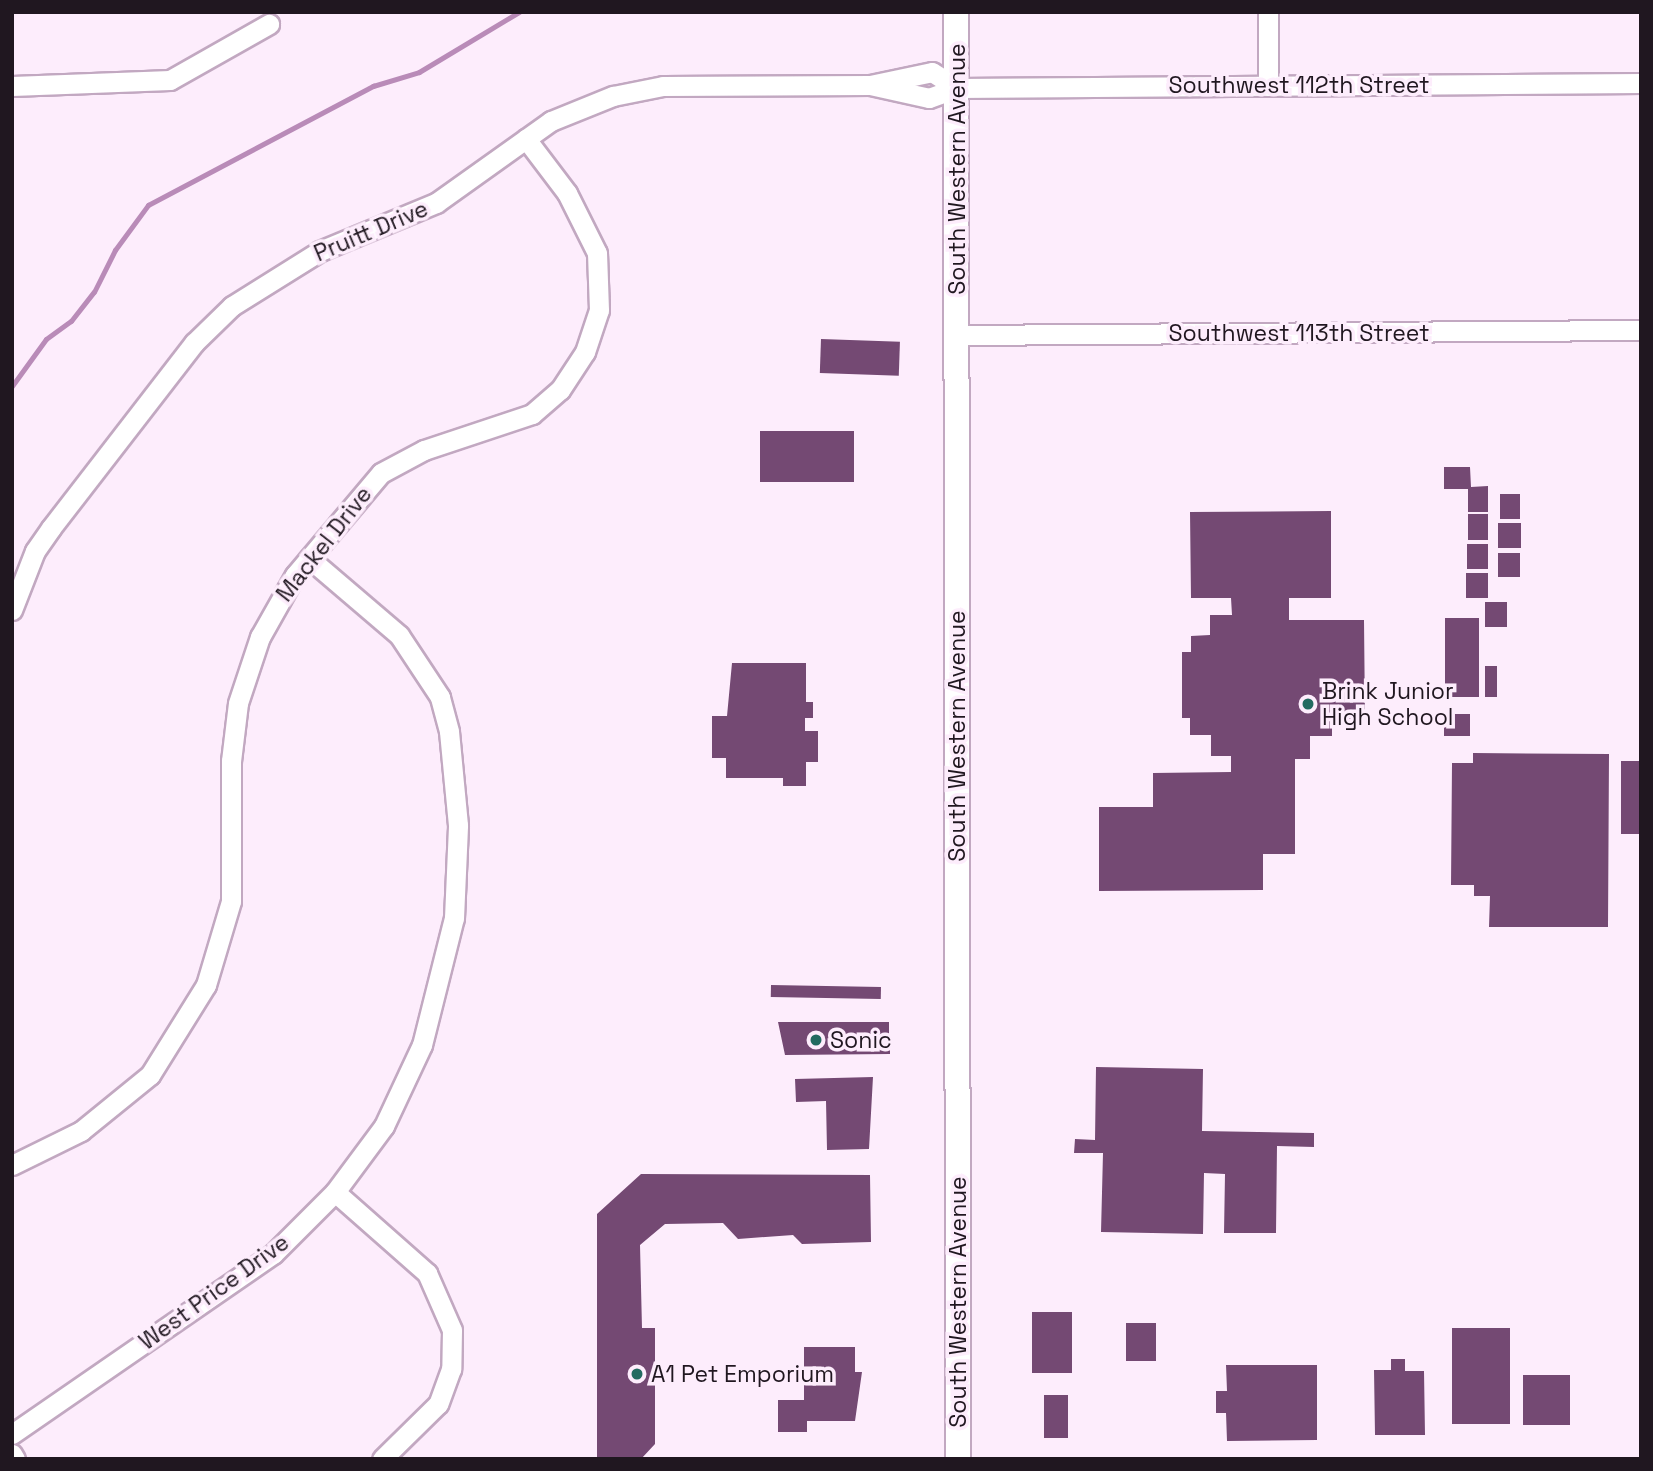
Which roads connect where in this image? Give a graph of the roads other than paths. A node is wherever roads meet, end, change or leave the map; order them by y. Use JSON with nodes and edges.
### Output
{"nodes":[{"id":1,"x":956,"y":12,"type":"edge"},
{"id":2,"x":1268,"y":12,"type":"edge"},
{"id":3,"x":269,"y":24,"type":"dead end"},
{"id":4,"x":1641,"y":83,"type":"edge"},
{"id":5,"x":12,"y":86,"type":"edge"},
{"id":6,"x":1268,"y":86,"type":"junction"},
{"id":7,"x":957,"y":88,"type":"junction"},
{"id":8,"x":526,"y":139,"type":"junction"},
{"id":9,"x":1641,"y":331,"type":"edge"},
{"id":10,"x":957,"y":335,"type":"junction"},
{"id":11,"x":309,"y":558,"type":"junction"},
{"id":12,"x":12,"y":610,"type":"edge"},
{"id":13,"x":12,"y":1165,"type":"edge"},
{"id":14,"x":335,"y":1192,"type":"junction"},
{"id":15,"x":12,"y":1434,"type":"edge"},
{"id":16,"x":12,"y":1454,"type":"edge"},
{"id":17,"x":15,"y":1459,"type":"edge"},
{"id":18,"x":382,"y":1459,"type":"edge"},
{"id":19,"x":958,"y":1459,"type":"edge"}],
"edges":[{"from":1,"to":7,"type":"main road","name":"South Western Avenue"},
{"from":2,"to":6,"type":"street"},
{"from":3,"to":5,"type":"street"},
{"from":4,"to":6,"type":"street","name":"Southwest 112th Street"},
{"from":6,"to":7,"type":"street","name":"Southwest 112th Street"},
{"from":7,"to":8,"type":"street","name":"Pruitt Drive"},
{"from":7,"to":10,"type":"main road","name":"South Western Avenue"},
{"from":8,"to":11,"type":"street","name":"Mackel Drive"},
{"from":8,"to":12,"type":"street","name":"Pruitt Drive"},
{"from":9,"to":10,"type":"street","name":"Southwest 113th Street"},
{"from":10,"to":19,"type":"main road","name":"South Western Avenue"},
{"from":11,"to":13,"type":"street","name":"Mackel Drive"},
{"from":11,"to":14,"type":"street","name":"West Price Drive"},
{"from":14,"to":15,"type":"street","name":"West Price Drive"},
{"from":14,"to":18,"type":"street"},
{"from":16,"to":17,"type":"street"}]}
